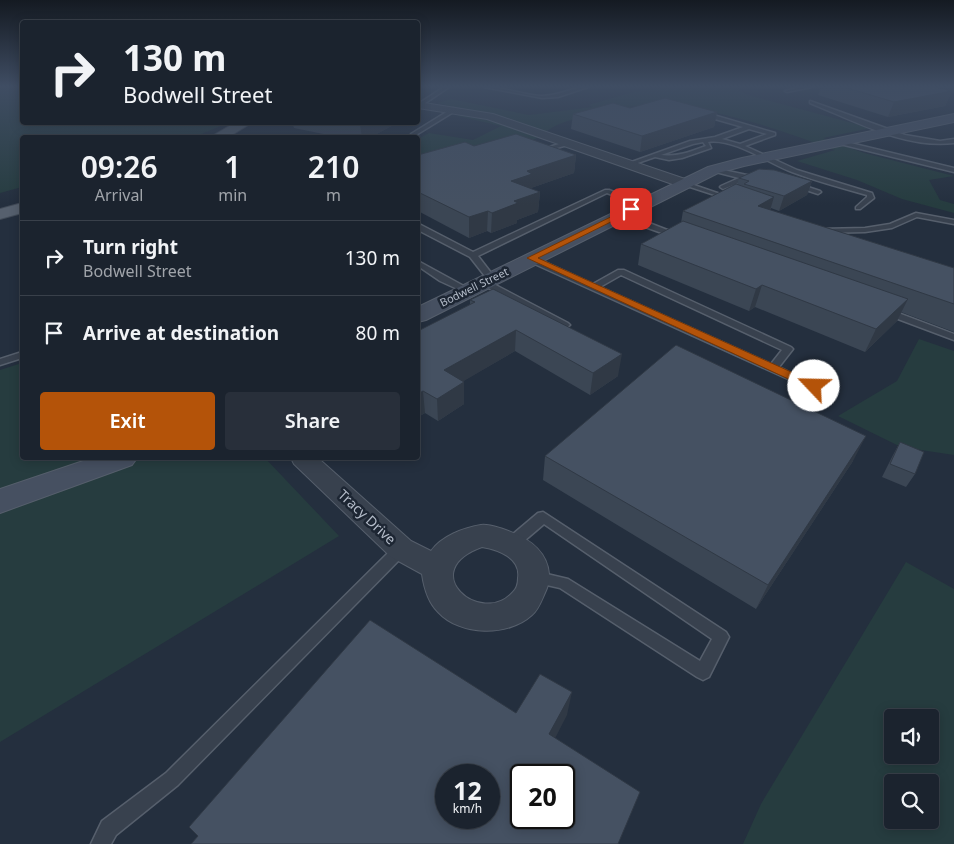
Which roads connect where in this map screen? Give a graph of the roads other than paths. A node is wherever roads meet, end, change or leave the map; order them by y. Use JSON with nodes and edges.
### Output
{"nodes":[{"id":1,"x":238,"y":126,"type":"edge"},
{"id":2,"x":259,"y":126,"type":"edge"},
{"id":3,"x":426,"y":126,"type":"edge"},
{"id":4,"x":520,"y":126,"type":"edge"},
{"id":5,"x":878,"y":126,"type":"edge"},
{"id":6,"x":914,"y":126,"type":"edge"},
{"id":7,"x":749,"y":127,"type":"joint"},
{"id":8,"x":890,"y":131,"type":"junction"},
{"id":9,"x":414,"y":134,"type":"dead end"},
{"id":10,"x":221,"y":135,"type":"edge"},
{"id":11,"x":242,"y":135,"type":"edge"},
{"id":12,"x":716,"y":139,"type":"junction"},
{"id":13,"x":705,"y":141,"type":"junction"},
{"id":14,"x":954,"y":141,"type":"edge"},
{"id":15,"x":838,"y":142,"type":"junction"},
{"id":16,"x":569,"y":143,"type":"junction"},
{"id":17,"x":740,"y":146,"type":"junction"},
{"id":18,"x":532,"y":152,"type":"edge"},
{"id":19,"x":654,"y":155,"type":"junction"},
{"id":20,"x":763,"y":157,"type":"junction"},
{"id":21,"x":629,"y":164,"type":"junction"},
{"id":22,"x":714,"y":170,"type":"junction"},
{"id":23,"x":954,"y":170,"type":"edge"},
{"id":24,"x":744,"y":178,"type":"junction"},
{"id":25,"x":765,"y":179,"type":"edge"},
{"id":26,"x":683,"y":183,"type":"junction"},
{"id":27,"x":791,"y":184,"type":"edge"},
{"id":28,"x":723,"y":187,"type":"dead end"},
{"id":29,"x":818,"y":192,"type":"dead end"},
{"id":30,"x":20,"y":200,"type":"edge"},
{"id":31,"x":738,"y":201,"type":"edge"},
{"id":32,"x":641,"y":204,"type":"junction"},
{"id":33,"x":0,"y":205,"type":"edge"},
{"id":34,"x":858,"y":208,"type":"dead end"},
{"id":35,"x":20,"y":209,"type":"edge"},
{"id":36,"x":0,"y":214,"type":"edge"},
{"id":37,"x":620,"y":215,"type":"junction"},
{"id":38,"x":954,"y":222,"type":"edge"},
{"id":39,"x":809,"y":227,"type":"edge"},
{"id":40,"x":420,"y":228,"type":"edge"},
{"id":41,"x":817,"y":231,"type":"junction"},
{"id":42,"x":690,"y":240,"type":"edge"},
{"id":43,"x":836,"y":240,"type":"edge"},
{"id":44,"x":473,"y":255,"type":"junction"},
{"id":45,"x":531,"y":258,"type":"junction"},
{"id":46,"x":420,"y":266,"type":"edge"},
{"id":47,"x":488,"y":280,"type":"junction"},
{"id":48,"x":594,"y":286,"type":"junction"},
{"id":49,"x":467,"y":290,"type":"junction"},
{"id":50,"x":874,"y":307,"type":"edge"},
{"id":51,"x":420,"y":314,"type":"edge"},
{"id":52,"x":565,"y":326,"type":"edge"},
{"id":53,"x":954,"y":337,"type":"edge"},
{"id":54,"x":20,"y":356,"type":"edge"},
{"id":55,"x":0,"y":362,"type":"edge"},
{"id":56,"x":773,"y":368,"type":"junction"},
{"id":57,"x":814,"y":386,"type":"dead end"},
{"id":58,"x":116,"y":460,"type":"edge"},
{"id":59,"x":305,"y":460,"type":"edge"},
{"id":60,"x":0,"y":501,"type":"edge"},
{"id":61,"x":512,"y":543,"type":"junction"},
{"id":62,"x":401,"y":549,"type":"junction"},
{"id":63,"x":438,"y":568,"type":"junction"},
{"id":64,"x":534,"y":576,"type":"junction"},
{"id":65,"x":101,"y":844,"type":"edge"}],
"edges":[{"from":1,"to":10,"type":"main road"},
{"from":2,"to":11,"type":"main road"},
{"from":3,"to":9,"type":"lane"},
{"from":4,"to":16,"type":"street"},
{"from":5,"to":8,"type":"lane"},
{"from":6,"to":8,"type":"street","name":"Bodwell Street"},
{"from":7,"to":12,"type":"lane"},
{"from":7,"to":17,"type":"lane"},
{"from":8,"to":14,"type":"lane"},
{"from":8,"to":15,"type":"street","name":"Bodwell Street"},
{"from":12,"to":13,"type":"lane"},
{"from":12,"to":17,"type":"lane"},
{"from":13,"to":19,"type":"lane"},
{"from":13,"to":19,"type":"lane"},
{"from":15,"to":20,"type":"street","name":"Bodwell Street"},
{"from":15,"to":23,"type":"lane"},
{"from":16,"to":18,"type":"lane"},
{"from":16,"to":21,"type":"street"},
{"from":17,"to":20,"type":"lane"},
{"from":19,"to":21,"type":"lane"},
{"from":20,"to":22,"type":"street","name":"Bodwell Street"},
{"from":20,"to":34,"type":"lane"},
{"from":21,"to":26,"type":"street"},
{"from":22,"to":24,"type":"lane"},
{"from":22,"to":26,"type":"street","name":"Bodwell Street"},
{"from":24,"to":25,"type":"lane"},
{"from":24,"to":28,"type":"lane"},
{"from":26,"to":31,"type":"lane"},
{"from":26,"to":32,"type":"street","name":"Bodwell Street"},
{"from":27,"to":29,"type":"lane"},
{"from":30,"to":33,"type":"main road"},
{"from":32,"to":37,"type":"street","name":"Bodwell Street"},
{"from":32,"to":44,"type":"lane"},
{"from":35,"to":36,"type":"main road"},
{"from":37,"to":42,"type":"lane"},
{"from":37,"to":45,"type":"street","name":"Bodwell Street"},
{"from":38,"to":41,"type":"lane"},
{"from":39,"to":41,"type":"lane"},
{"from":40,"to":44,"type":"lane"},
{"from":41,"to":43,"type":"lane"},
{"from":44,"to":47,"type":"lane"},
{"from":45,"to":47,"type":"street","name":"Bodwell Street"},
{"from":45,"to":48,"type":"lane"},
{"from":46,"to":49,"type":"lane"},
{"from":47,"to":49,"type":"street","name":"Bodwell Street"},
{"from":47,"to":52,"type":"lane"},
{"from":48,"to":56,"type":"lane"},
{"from":48,"to":56,"type":"lane"},
{"from":49,"to":51,"type":"street","name":"Bodwell Street"},
{"from":50,"to":53,"type":"lane"},
{"from":54,"to":55,"type":"lane"},
{"from":56,"to":57,"type":"lane"},
{"from":58,"to":60,"type":"street"},
{"from":59,"to":62,"type":"street","name":"Tracy Drive"},
{"from":61,"to":63,"type":"street"},
{"from":61,"to":64,"type":"street"},
{"from":61,"to":64,"type":"lane"},
{"from":62,"to":63,"type":"street","name":"Tracy Drive"},
{"from":62,"to":65,"type":"lane"},
{"from":63,"to":64,"type":"street"}]}
